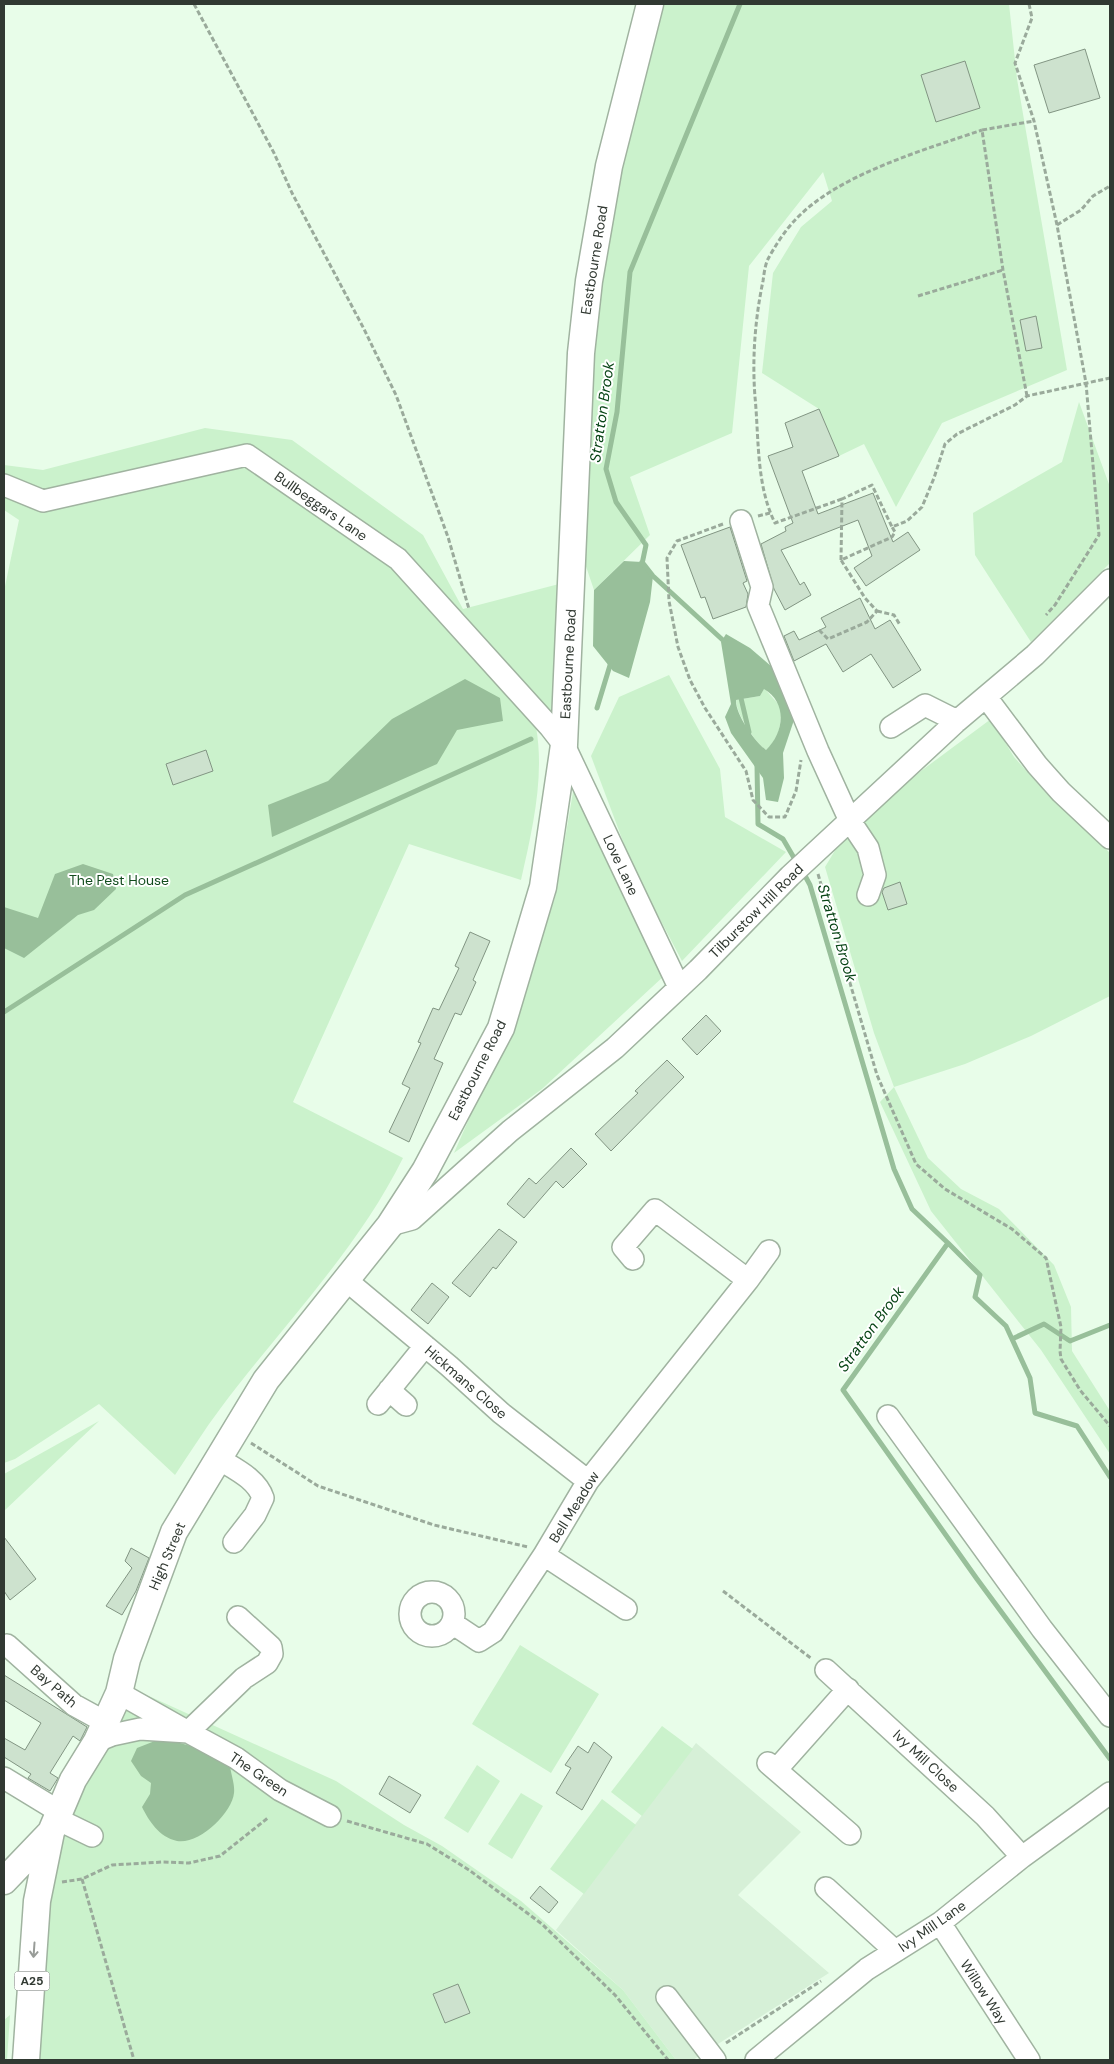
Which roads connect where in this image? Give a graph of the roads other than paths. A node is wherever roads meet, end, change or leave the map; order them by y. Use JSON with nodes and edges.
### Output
{"nodes":[{"id":1,"x":650,"y":4,"type":"edge"},
{"id":2,"x":4,"y":485,"type":"edge"},
{"id":3,"x":742,"y":521,"type":"road end"},
{"id":4,"x":1110,"y":580,"type":"edge"},
{"id":5,"x":986,"y":697,"type":"junction"},
{"id":6,"x":957,"y":721,"type":"junction"},
{"id":7,"x":891,"y":727,"type":"dead end"},
{"id":8,"x":564,"y":745,"type":"junction"},
{"id":9,"x":850,"y":821,"type":"junction"},
{"id":10,"x":1110,"y":838,"type":"edge"},
{"id":11,"x":868,"y":895,"type":"dead end"},
{"id":12,"x":678,"y":986,"type":"junction"},
{"id":13,"x":390,"y":1225,"type":"junction"},
{"id":14,"x":769,"y":1251,"type":"dead end"},
{"id":15,"x":633,"y":1259,"type":"dead end"},
{"id":16,"x":346,"y":1280,"type":"junction"},
{"id":17,"x":748,"y":1280,"type":"junction"},
{"id":18,"x":425,"y":1346,"type":"junction"},
{"id":19,"x":406,"y":1405,"type":"dead end"},
{"id":20,"x":888,"y":1416,"type":"dead end"},
{"id":21,"x":219,"y":1459,"type":"junction"},
{"id":22,"x":588,"y":1481,"type":"junction"},
{"id":23,"x":234,"y":1542,"type":"dead end"},
{"id":24,"x":544,"y":1555,"type":"junction"},
{"id":25,"x":626,"y":1609,"type":"dead end"},
{"id":26,"x":238,"y":1617,"type":"dead end"},
{"id":27,"x":452,"y":1623,"type":"dead end"},
{"id":28,"x":7,"y":1645,"type":"dead end"},
{"id":29,"x":826,"y":1670,"type":"road end"},
{"id":30,"x":848,"y":1689,"type":"junction"},
{"id":31,"x":118,"y":1693,"type":"junction"},
{"id":32,"x":1110,"y":1716,"type":"edge"},
{"id":33,"x":101,"y":1731,"type":"junction"},
{"id":34,"x":188,"y":1732,"type":"junction"},
{"id":35,"x":4,"y":1778,"type":"edge"},
{"id":36,"x":1110,"y":1793,"type":"edge"},
{"id":37,"x":330,"y":1816,"type":"road end"},
{"id":38,"x":56,"y":1821,"type":"junction"},
{"id":39,"x":850,"y":1834,"type":"dead end"},
{"id":40,"x":92,"y":1836,"type":"dead end"},
{"id":41,"x":1022,"y":1857,"type":"junction"},
{"id":42,"x":4,"y":1881,"type":"edge"},
{"id":43,"x":4,"y":1888,"type":"edge"},
{"id":44,"x":826,"y":1888,"type":"dead end"},
{"id":45,"x":37,"y":1901,"type":"junction"},
{"id":46,"x":940,"y":1923,"type":"junction"},
{"id":47,"x":895,"y":1952,"type":"junction"},
{"id":48,"x":667,"y":1998,"type":"dead end"},
{"id":49,"x":26,"y":2060,"type":"edge"},
{"id":50,"x":715,"y":2060,"type":"edge"},
{"id":51,"x":756,"y":2060,"type":"edge"},
{"id":52,"x":1029,"y":2060,"type":"edge"}],
"edges":[{"from":1,"to":8,"type":"main road","name":"Eastbourne Road"},
{"from":2,"to":8,"type":"street","name":"Bullbeggars Lane"},
{"from":3,"to":9,"type":"street"},
{"from":4,"to":5,"type":"street","name":"Tilburstow Hill Road"},
{"from":5,"to":6,"type":"street","name":"Tilburstow Hill Road"},
{"from":5,"to":10,"type":"street"},
{"from":6,"to":7,"type":"street"},
{"from":6,"to":9,"type":"street","name":"Tilburstow Hill Road"},
{"from":8,"to":12,"type":"street","name":"Love Lane"},
{"from":8,"to":13,"type":"main road","name":"Eastbourne Road"},
{"from":9,"to":11,"type":"street"},
{"from":9,"to":12,"type":"street","name":"Tilburstow Hill Road"},
{"from":12,"to":13,"type":"street","name":"Tilburstow Hill Road"},
{"from":13,"to":16,"type":"main road","name":"Eastbourne Road"},
{"from":14,"to":17,"type":"street"},
{"from":15,"to":17,"type":"street"},
{"from":16,"to":18,"type":"street","name":"Hickmans Close"},
{"from":16,"to":21,"type":"main road","name":"High Street"},
{"from":17,"to":22,"type":"street","name":"Bell Meadow"},
{"from":18,"to":19,"type":"street"},
{"from":18,"to":22,"type":"street","name":"Hickmans Close"},
{"from":20,"to":32,"type":"street"},
{"from":21,"to":23,"type":"street"},
{"from":21,"to":31,"type":"main road","name":"High Street"},
{"from":22,"to":24,"type":"street","name":"Bell Meadow"},
{"from":24,"to":25,"type":"street","name":"Bell Meadow"},
{"from":24,"to":27,"type":"street","name":"Bell Meadow"},
{"from":26,"to":34,"type":"street"},
{"from":28,"to":33,"type":"street","name":"Bay Path"},
{"from":29,"to":30,"type":"street","name":"Ivy Mill Close"},
{"from":30,"to":39,"type":"street"},
{"from":30,"to":41,"type":"street","name":"Ivy Mill Close"},
{"from":31,"to":33,"type":"main road","name":"High Street"},
{"from":31,"to":34,"type":"street","name":"The Green"},
{"from":33,"to":34,"type":"street","name":"The Green"},
{"from":33,"to":38,"type":"main road","name":"High Street"},
{"from":34,"to":37,"type":"street","name":"The Green"},
{"from":35,"to":38,"type":"street"},
{"from":36,"to":41,"type":"street","name":"Ivy Mill Lane"},
{"from":38,"to":40,"type":"street"},
{"from":38,"to":42,"type":"main road"},
{"from":38,"to":45,"type":"main road"},
{"from":41,"to":46,"type":"street","name":"Ivy Mill Lane"},
{"from":43,"to":45,"type":"main road"},
{"from":44,"to":47,"type":"street"},
{"from":45,"to":49,"type":"main road","number":"A25","one_way":true},
{"from":46,"to":47,"type":"street","name":"Ivy Mill Lane"},
{"from":46,"to":52,"type":"street","name":"Willow Way"},
{"from":47,"to":51,"type":"street","name":"Ivy Mill Lane"},
{"from":48,"to":50,"type":"street"}]}
